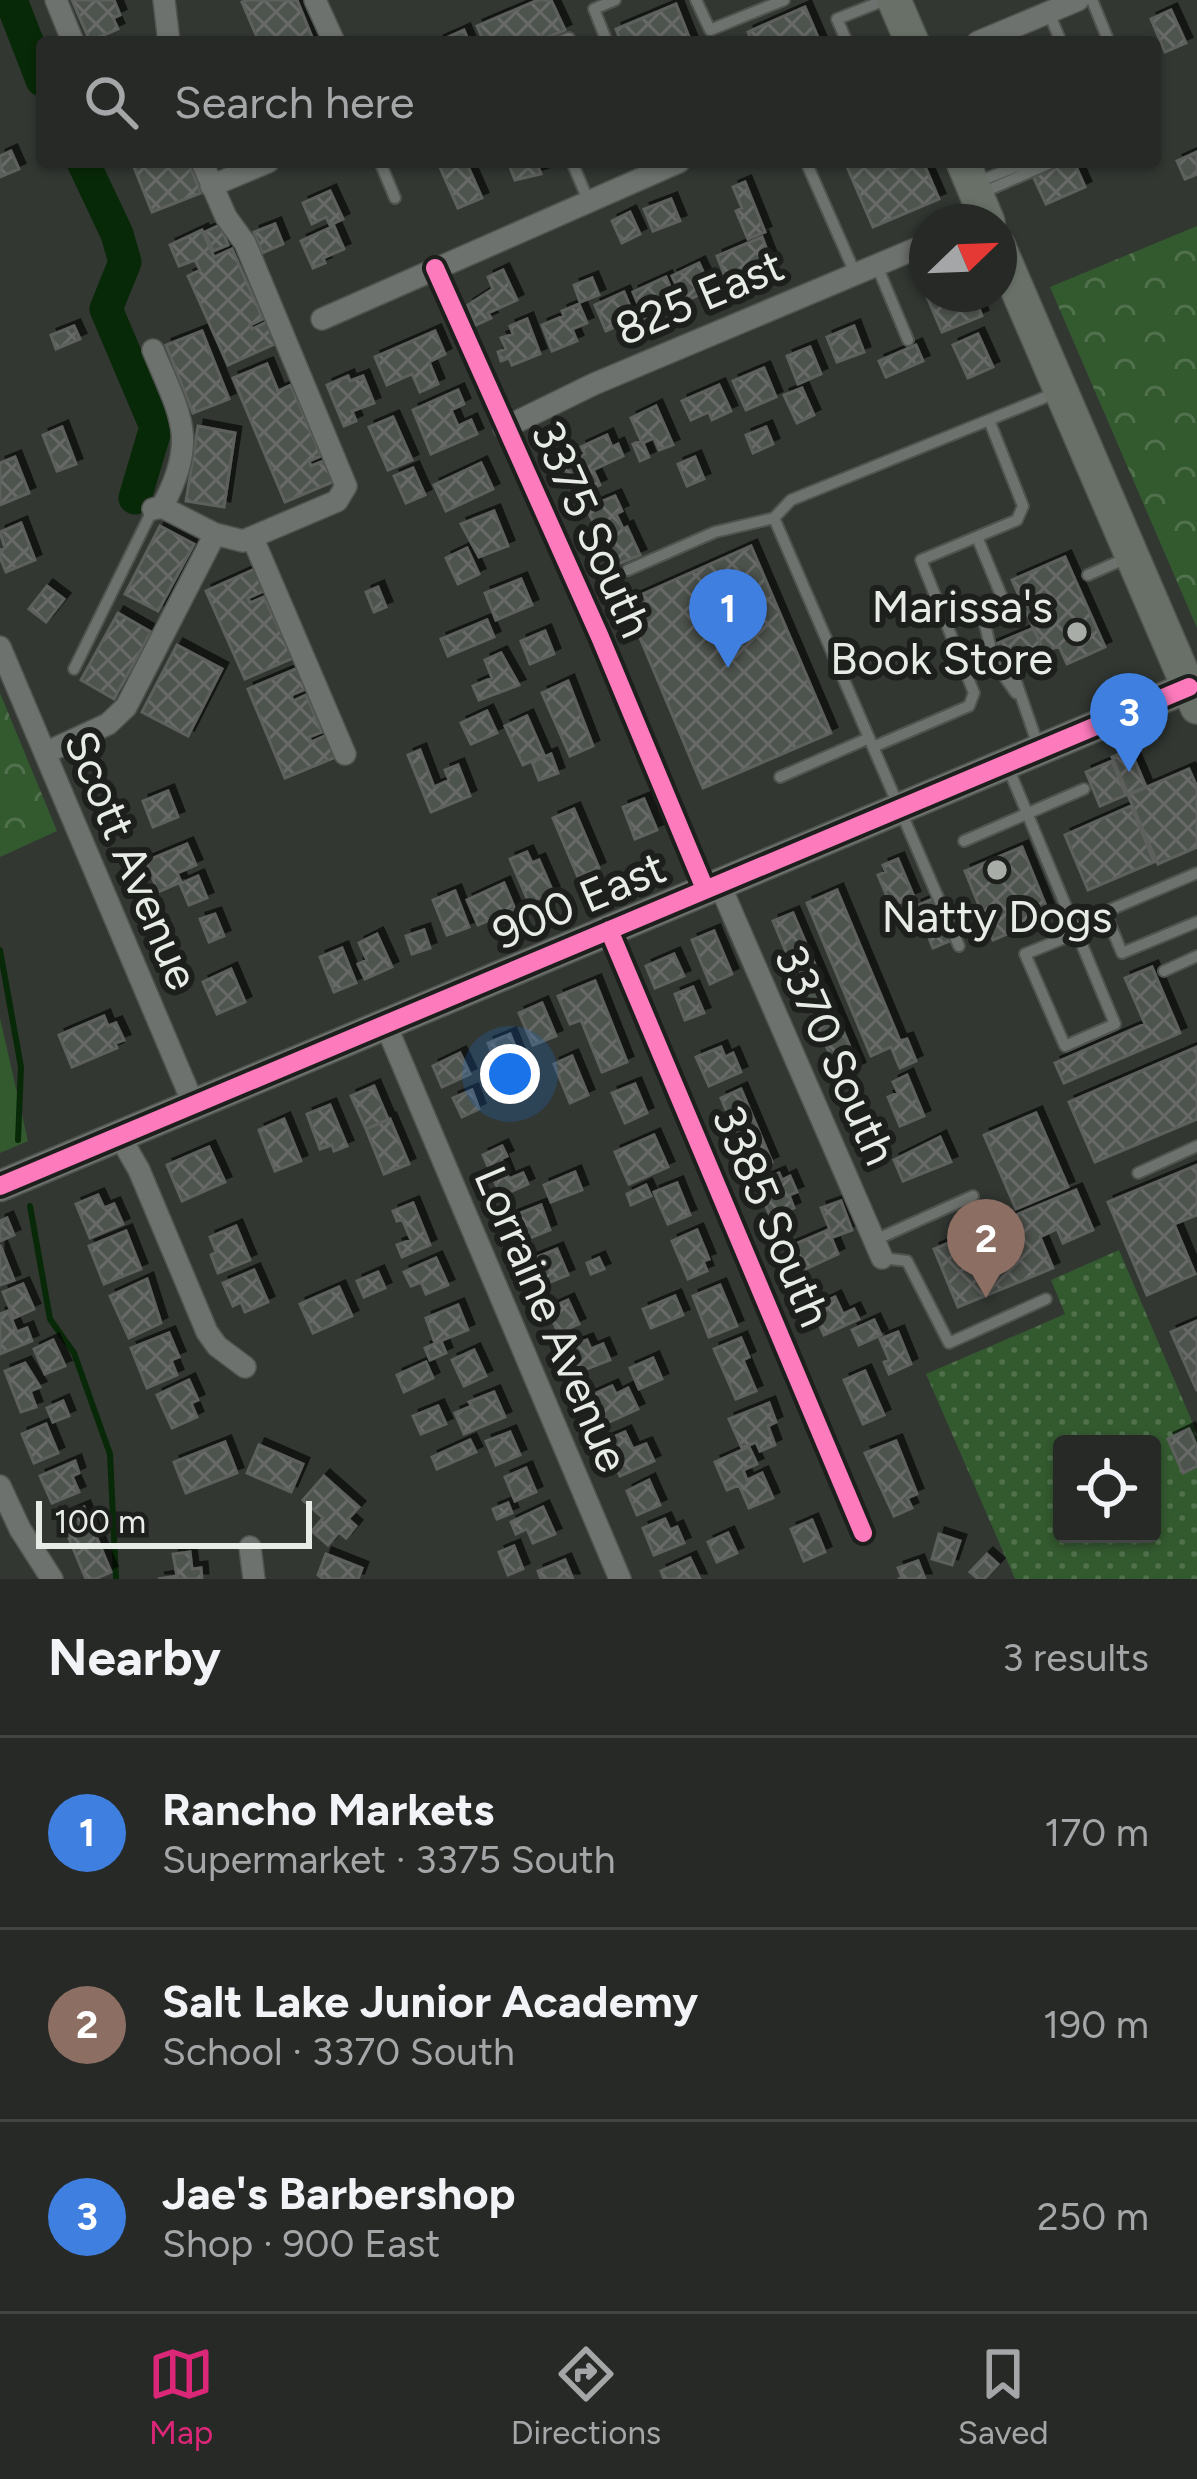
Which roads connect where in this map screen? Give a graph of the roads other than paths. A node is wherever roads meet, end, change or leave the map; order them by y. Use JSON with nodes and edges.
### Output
{"nodes":[{"id":1,"x":56,"y":0,"type":"edge"},
{"id":2,"x":164,"y":0,"type":"edge"},
{"id":3,"x":315,"y":0,"type":"edge"},
{"id":4,"x":615,"y":0,"type":"edge"},
{"id":5,"x":696,"y":0,"type":"edge"},
{"id":6,"x":784,"y":0,"type":"edge"},
{"id":7,"x":884,"y":0,"type":"edge"},
{"id":8,"x":894,"y":0,"type":"edge"},
{"id":9,"x":1078,"y":0,"type":"edge"},
{"id":10,"x":1092,"y":0,"type":"edge"},
{"id":11,"x":1048,"y":13,"type":"junction"},
{"id":12,"x":71,"y":36,"type":"edge"},
{"id":13,"x":168,"y":36,"type":"edge"},
{"id":14,"x":331,"y":36,"type":"edge"},
{"id":15,"x":605,"y":36,"type":"edge"},
{"id":16,"x":845,"y":36,"type":"edge"},
{"id":17,"x":909,"y":36,"type":"edge"},
{"id":18,"x":992,"y":36,"type":"edge"},
{"id":19,"x":1058,"y":36,"type":"edge"},
{"id":20,"x":1107,"y":36,"type":"edge"},
{"id":21,"x":204,"y":168,"type":"edge"},
{"id":22,"x":254,"y":168,"type":"edge"},
{"id":23,"x":382,"y":168,"type":"edge"},
{"id":24,"x":575,"y":168,"type":"edge"},
{"id":25,"x":665,"y":168,"type":"edge"},
{"id":26,"x":809,"y":168,"type":"edge"},
{"id":27,"x":1022,"y":168,"type":"edge"},
{"id":28,"x":1043,"y":168,"type":"edge"},
{"id":29,"x":212,"y":186,"type":"junction"},
{"id":30,"x":395,"y":198,"type":"dead end"},
{"id":31,"x":588,"y":200,"type":"junction"},
{"id":32,"x":984,"y":204,"type":"edge"},
{"id":33,"x":986,"y":204,"type":"edge"},
{"id":34,"x":909,"y":251,"type":"edge"},
{"id":35,"x":876,"y":264,"type":"junction"},
{"id":36,"x":435,"y":268,"type":"junction"},
{"id":37,"x":855,"y":273,"type":"junction"},
{"id":38,"x":1017,"y":289,"type":"edge"},
{"id":39,"x":322,"y":319,"type":"dead end"},
{"id":40,"x":908,"y":340,"type":"dead end"},
{"id":41,"x":153,"y":350,"type":"dead end"},
{"id":42,"x":1061,"y":390,"type":"junction"},
{"id":43,"x":988,"y":420,"type":"junction"},
{"id":44,"x":504,"y":428,"type":"junction"},
{"id":45,"x":158,"y":508,"type":"junction"},
{"id":46,"x":774,"y":518,"type":"junction"},
{"id":47,"x":215,"y":534,"type":"junction"},
{"id":48,"x":977,"y":537,"type":"junction"},
{"id":49,"x":254,"y":539,"type":"junction"},
{"id":50,"x":1132,"y":556,"type":"junction"},
{"id":51,"x":628,"y":570,"type":"dead end"},
{"id":52,"x":1088,"y":575,"type":"dead end"},
{"id":53,"x":995,"y":644,"type":"dead end"},
{"id":54,"x":0,"y":647,"type":"edge"},
{"id":55,"x":74,"y":669,"type":"dead end"},
{"id":56,"x":1006,"y":670,"type":"dead end"},
{"id":57,"x":1193,"y":697,"type":"edge"},
{"id":58,"x":871,"y":743,"type":"junction"},
{"id":59,"x":1039,"y":748,"type":"junction"},
{"id":60,"x":45,"y":752,"type":"junction"},
{"id":61,"x":345,"y":754,"type":"dead end"},
{"id":62,"x":1006,"y":762,"type":"junction"},
{"id":63,"x":780,"y":777,"type":"dead end"},
{"id":64,"x":1084,"y":789,"type":"dead end"},
{"id":65,"x":898,"y":806,"type":"junction"},
{"id":66,"x":1028,"y":814,"type":"junction"},
{"id":67,"x":964,"y":841,"type":"dead end"},
{"id":68,"x":1197,"y":873,"type":"edge"},
{"id":69,"x":712,"y":886,"type":"junction"},
{"id":70,"x":1197,"y":922,"type":"edge"},
{"id":71,"x":609,"y":930,"type":"junction"},
{"id":72,"x":1077,"y":933,"type":"junction"},
{"id":73,"x":959,"y":946,"type":"dead end"},
{"id":74,"x":1197,"y":956,"type":"edge"},
{"id":75,"x":1164,"y":970,"type":"dead end"},
{"id":76,"x":385,"y":1023,"type":"junction"},
{"id":77,"x":193,"y":1103,"type":"junction"},
{"id":78,"x":119,"y":1135,"type":"junction"},
{"id":79,"x":1197,"y":1146,"type":"edge"},
{"id":80,"x":1138,"y":1173,"type":"dead end"},
{"id":81,"x":0,"y":1186,"type":"edge"},
{"id":82,"x":973,"y":1196,"type":"dead end"},
{"id":83,"x":879,"y":1249,"type":"junction"},
{"id":84,"x":1046,"y":1299,"type":"dead end"},
{"id":85,"x":245,"y":1367,"type":"dead end"},
{"id":86,"x":0,"y":1486,"type":"edge"},
{"id":87,"x":863,"y":1533,"type":"dead end"},
{"id":88,"x":250,"y":1547,"type":"dead end"},
{"id":89,"x":52,"y":1579,"type":"edge"},
{"id":90,"x":254,"y":1579,"type":"edge"},
{"id":91,"x":620,"y":1579,"type":"edge"}],
"edges":[{"from":1,"to":12,"type":"street"},
{"from":2,"to":13,"type":"street"},
{"from":3,"to":14,"type":"street"},
{"from":4,"to":15,"type":"lane"},
{"from":5,"to":6,"type":"lane"},
{"from":7,"to":16,"type":"lane"},
{"from":8,"to":17,"type":"main road"},
{"from":9,"to":11,"type":"street"},
{"from":10,"to":20,"type":"lane"},
{"from":11,"to":18,"type":"street"},
{"from":11,"to":19,"type":"lane"},
{"from":21,"to":29,"type":"street"},
{"from":22,"to":29,"type":"street"},
{"from":23,"to":30,"type":"lane"},
{"from":24,"to":31,"type":"lane"},
{"from":25,"to":31,"type":"street"},
{"from":26,"to":37,"type":"lane"},
{"from":27,"to":32,"type":"lane"},
{"from":28,"to":33,"type":"lane"},
{"from":29,"to":49,"type":"street"},
{"from":31,"to":36,"type":"street"},
{"from":34,"to":35,"type":"street","name":"825 East"},
{"from":35,"to":37,"type":"street","name":"825 East"},
{"from":35,"to":40,"type":"lane"},
{"from":36,"to":39,"type":"street"},
{"from":36,"to":44,"type":"street","name":"3375 South"},
{"from":37,"to":44,"type":"street","name":"825 East"},
{"from":38,"to":42,"type":"main road"},
{"from":41,"to":45,"type":"street"},
{"from":42,"to":43,"type":"lane"},
{"from":42,"to":50,"type":"main road"},
{"from":43,"to":46,"type":"lane"},
{"from":43,"to":48,"type":"lane"},
{"from":44,"to":69,"type":"street","name":"3375 South"},
{"from":45,"to":47,"type":"street"},
{"from":45,"to":55,"type":"lane"},
{"from":46,"to":51,"type":"lane"},
{"from":46,"to":58,"type":"lane"},
{"from":47,"to":49,"type":"street"},
{"from":47,"to":60,"type":"street"},
{"from":48,"to":53,"type":"lane"},
{"from":48,"to":58,"type":"lane"},
{"from":49,"to":61,"type":"street"},
{"from":50,"to":52,"type":"lane"},
{"from":50,"to":57,"type":"main road"},
{"from":54,"to":60,"type":"street","name":"Scott Avenue"},
{"from":56,"to":59,"type":"lane"},
{"from":57,"to":59,"type":"main road","name":"900 East"},
{"from":58,"to":63,"type":"lane"},
{"from":58,"to":65,"type":"lane"},
{"from":59,"to":62,"type":"main road","name":"900 East"},
{"from":60,"to":77,"type":"street","name":"Scott Avenue"},
{"from":62,"to":65,"type":"main road","name":"900 East"},
{"from":62,"to":66,"type":"lane"},
{"from":64,"to":66,"type":"lane"},
{"from":65,"to":69,"type":"main road","name":"900 East"},
{"from":65,"to":73,"type":"lane"},
{"from":66,"to":67,"type":"lane"},
{"from":66,"to":72,"type":"lane"},
{"from":68,"to":70,"type":"lane"},
{"from":69,"to":71,"type":"main road","name":"900 East"},
{"from":69,"to":83,"type":"street","name":"3370 South"},
{"from":71,"to":76,"type":"main road","name":"900 East"},
{"from":71,"to":87,"type":"street","name":"3385 South"},
{"from":72,"to":72,"type":"lane"},
{"from":74,"to":75,"type":"lane"},
{"from":76,"to":77,"type":"main road","name":"900 East"},
{"from":76,"to":91,"type":"street","name":"Lorraine Avenue"},
{"from":77,"to":78,"type":"main road","name":"900 East"},
{"from":78,"to":81,"type":"main road","name":"900 East"},
{"from":78,"to":85,"type":"street"},
{"from":79,"to":80,"type":"lane"},
{"from":82,"to":83,"type":"lane"},
{"from":83,"to":84,"type":"lane"},
{"from":86,"to":89,"type":"street"},
{"from":88,"to":90,"type":"street"}]}
